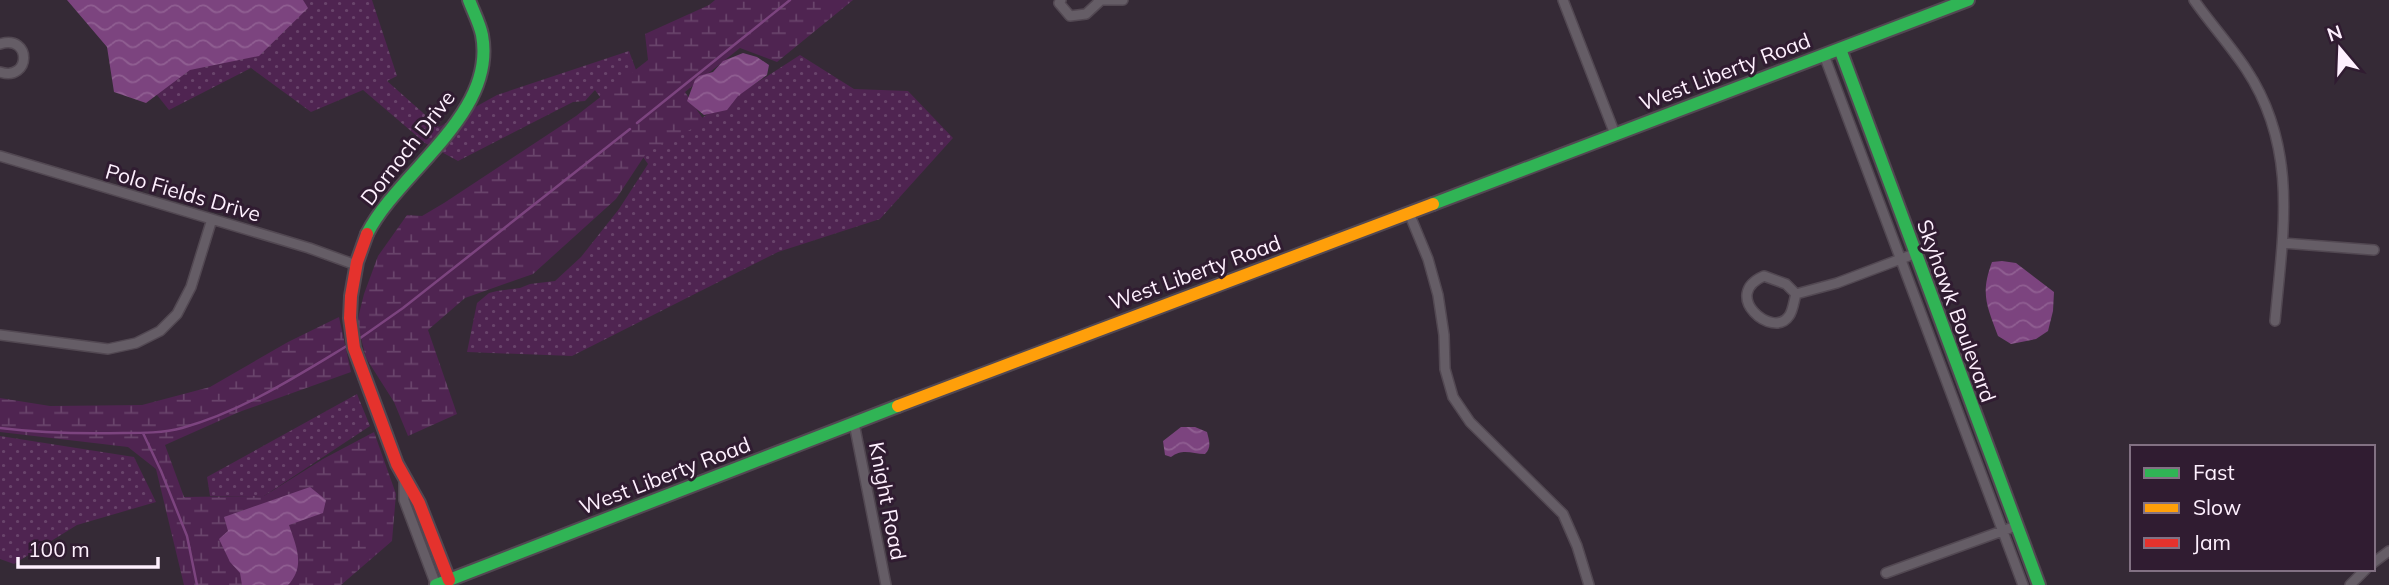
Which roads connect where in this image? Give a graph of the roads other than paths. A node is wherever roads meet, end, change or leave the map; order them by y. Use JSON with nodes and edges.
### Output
{"nodes":[{"id":1,"x":469,"y":0,"type":"edge"},
{"id":2,"x":1123,"y":0,"type":"edge"},
{"id":3,"x":1563,"y":0,"type":"edge"},
{"id":4,"x":1968,"y":0,"type":"edge"},
{"id":5,"x":2194,"y":0,"type":"edge"},
{"id":6,"x":1060,"y":1,"type":"edge"},
{"id":7,"x":1099,"y":1,"type":"edge"},
{"id":8,"x":0,"y":44,"type":"edge"},
{"id":9,"x":1840,"y":49,"type":"junction"},
{"id":10,"x":1824,"y":55,"type":"junction"},
{"id":11,"x":2,"y":72,"type":"edge"},
{"id":12,"x":0,"y":84,"type":"edge"},
{"id":13,"x":1615,"y":134,"type":"junction"},
{"id":14,"x":0,"y":156,"type":"edge"},
{"id":15,"x":1409,"y":213,"type":"junction"},
{"id":16,"x":212,"y":219,"type":"junction"},
{"id":17,"x":2283,"y":243,"type":"junction"},
{"id":18,"x":2374,"y":250,"type":"dead end"},
{"id":19,"x":1914,"y":254,"type":"junction"},
{"id":20,"x":1900,"y":258,"type":"junction"},
{"id":21,"x":356,"y":265,"type":"junction"},
{"id":22,"x":1796,"y":294,"type":"junction"},
{"id":23,"x":2275,"y":321,"type":"dead end"},
{"id":24,"x":0,"y":335,"type":"edge"},
{"id":25,"x":854,"y":423,"type":"junction"},
{"id":26,"x":404,"y":479,"type":"junction"},
{"id":27,"x":2016,"y":526,"type":"junction"},
{"id":28,"x":2002,"y":531,"type":"junction"},
{"id":29,"x":2364,"y":571,"type":"edge"},
{"id":30,"x":1886,"y":573,"type":"dead end"},
{"id":31,"x":449,"y":580,"type":"junction"},
{"id":32,"x":436,"y":585,"type":"edge"},
{"id":33,"x":886,"y":585,"type":"edge"},
{"id":34,"x":1588,"y":585,"type":"edge"},
{"id":35,"x":2023,"y":585,"type":"edge"},
{"id":36,"x":2039,"y":585,"type":"edge"},
{"id":37,"x":2350,"y":585,"type":"edge"}],
"edges":[{"from":1,"to":21,"type":"main road","name":"Dornoch Drive"},
{"from":2,"to":7,"type":"street"},
{"from":3,"to":13,"type":"street"},
{"from":4,"to":9,"type":"main road","name":"West Liberty Road"},
{"from":5,"to":17,"type":"street"},
{"from":6,"to":7,"type":"street"},
{"from":8,"to":11,"type":"street"},
{"from":9,"to":10,"type":"main road","name":"West Liberty Road"},
{"from":9,"to":19,"type":"main road","name":"Skyhawk Boulevard"},
{"from":10,"to":13,"type":"main road","name":"West Liberty Road"},
{"from":10,"to":20,"type":"street","name":"Skyhawk Boulevard"},
{"from":11,"to":12,"type":"street"},
{"from":13,"to":15,"type":"main road","name":"West Liberty Road"},
{"from":14,"to":16,"type":"street","name":"Polo Fields Drive"},
{"from":15,"to":25,"type":"main road","name":"West Liberty Road"},
{"from":15,"to":34,"type":"street"},
{"from":16,"to":21,"type":"street","name":"Polo Fields Drive"},
{"from":16,"to":24,"type":"street"},
{"from":17,"to":18,"type":"street"},
{"from":17,"to":23,"type":"street"},
{"from":19,"to":20,"type":"street"},
{"from":19,"to":27,"type":"main road","name":"Skyhawk Boulevard"},
{"from":20,"to":22,"type":"street"},
{"from":20,"to":28,"type":"street","name":"Skyhawk Boulevard"},
{"from":21,"to":26,"type":"main road","name":"Dornoch Drive"},
{"from":22,"to":22,"type":"street"},
{"from":25,"to":31,"type":"main road","name":"West Liberty Road"},
{"from":25,"to":33,"type":"street","name":"Knight Road"},
{"from":26,"to":31,"type":"main road","name":"Dornoch Drive"},
{"from":26,"to":32,"type":"street","name":"Dornoch Drive"},
{"from":27,"to":28,"type":"street"},
{"from":27,"to":36,"type":"main road","name":"Skyhawk Boulevard"},
{"from":28,"to":30,"type":"street"},
{"from":28,"to":35,"type":"street","name":"Skyhawk Boulevard"},
{"from":29,"to":37,"type":"street"},
{"from":31,"to":32,"type":"main road","name":"West Liberty Road"}]}
